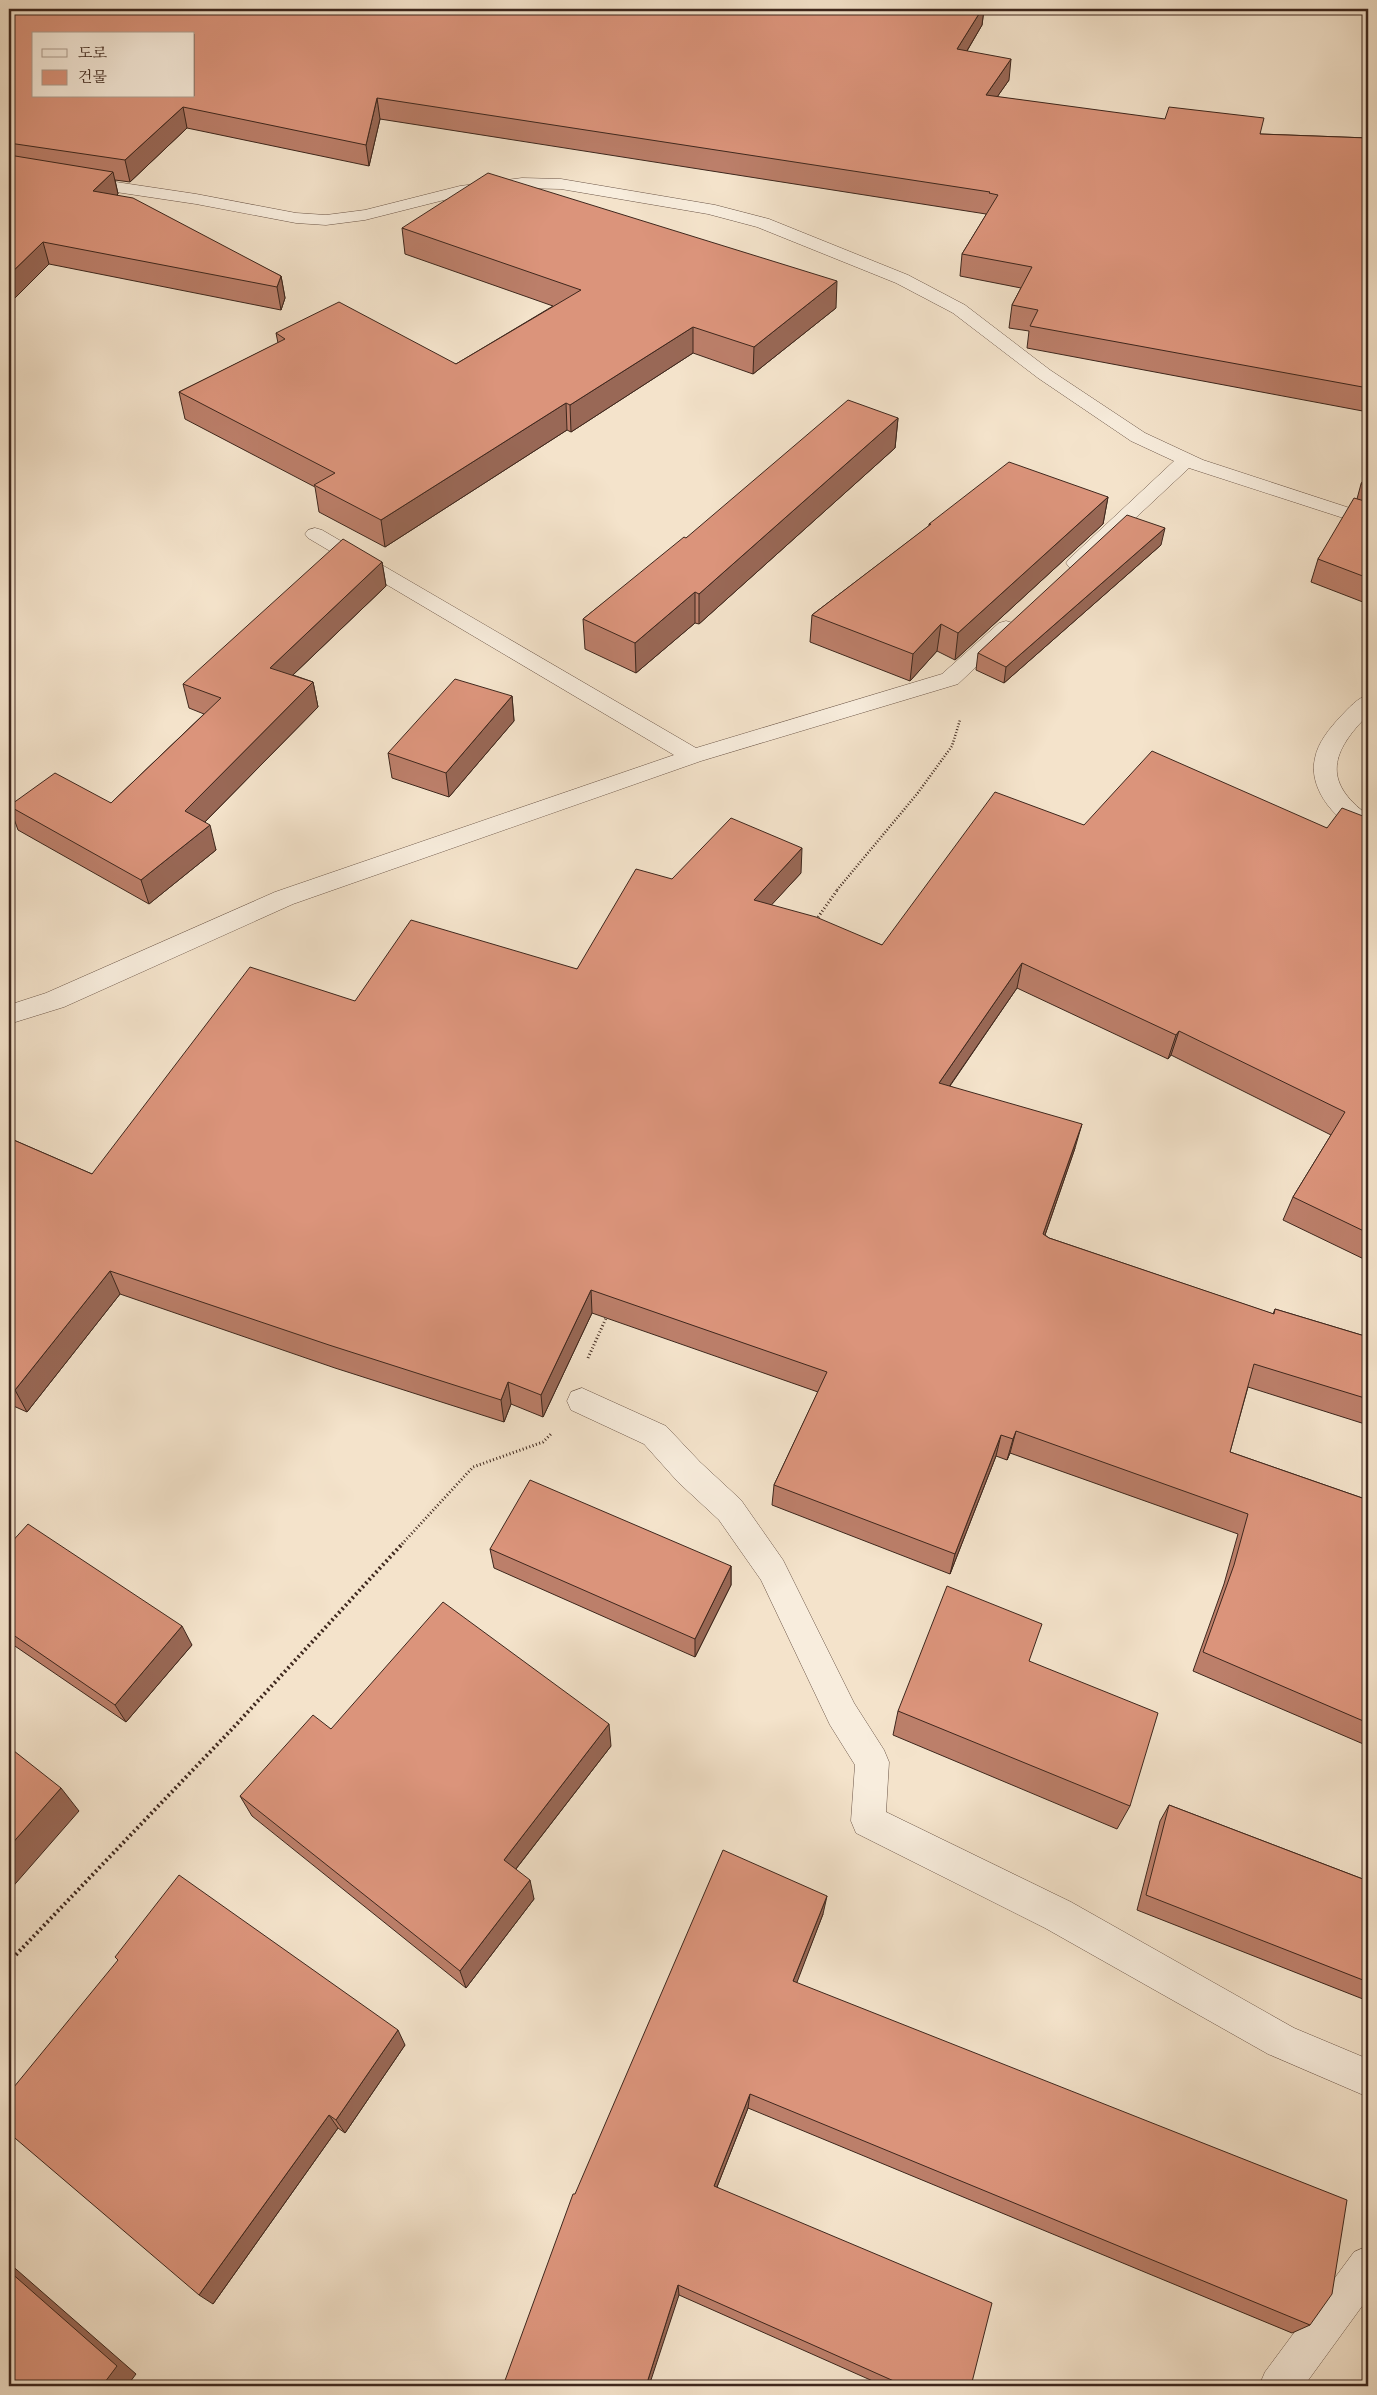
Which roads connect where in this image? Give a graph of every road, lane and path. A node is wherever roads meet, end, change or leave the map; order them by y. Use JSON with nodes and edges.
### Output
{"nodes":[{"id":1,"x":9,"y":171,"type":"edge"},
{"id":2,"x":1186,"y":460,"type":"junction"},
{"id":3,"x":1368,"y":520,"type":"edge"},
{"id":4,"x":315,"y":534,"type":"dead end"},
{"id":5,"x":1058,"y":580,"type":"edge"},
{"id":6,"x":1022,"y":613,"type":"edge"},
{"id":7,"x":950,"y":679,"type":"junction"},
{"id":8,"x":1368,"y":702,"type":"edge"},
{"id":9,"x":693,"y":756,"type":"junction"},
{"id":10,"x":1368,"y":826,"type":"edge"},
{"id":11,"x":810,"y":928,"type":"edge"},
{"id":12,"x":9,"y":1015,"type":"edge"},
{"id":13,"x":611,"y":1309,"type":"edge"},
{"id":14,"x":582,"y":1401,"type":"junction"},
{"id":15,"x":9,"y":1962,"type":"edge"},
{"id":16,"x":1368,"y":2078,"type":"edge"},
{"id":17,"x":1368,"y":2266,"type":"edge"},
{"id":18,"x":1279,"y":2386,"type":"edge"}],
"edges":[{"from":1,"to":2,"type":"street"},
{"from":2,"to":3,"type":"street"},
{"from":2,"to":5,"type":"street"},
{"from":4,"to":9,"type":"street"},
{"from":6,"to":7,"type":"street"},
{"from":7,"to":9,"type":"street"},
{"from":7,"to":11,"type":"path"},
{"from":8,"to":10,"type":"street"},
{"from":9,"to":12,"type":"street"},
{"from":13,"to":14,"type":"path"},
{"from":14,"to":15,"type":"path"},
{"from":14,"to":16,"type":"street"},
{"from":17,"to":18,"type":"street"}]}
